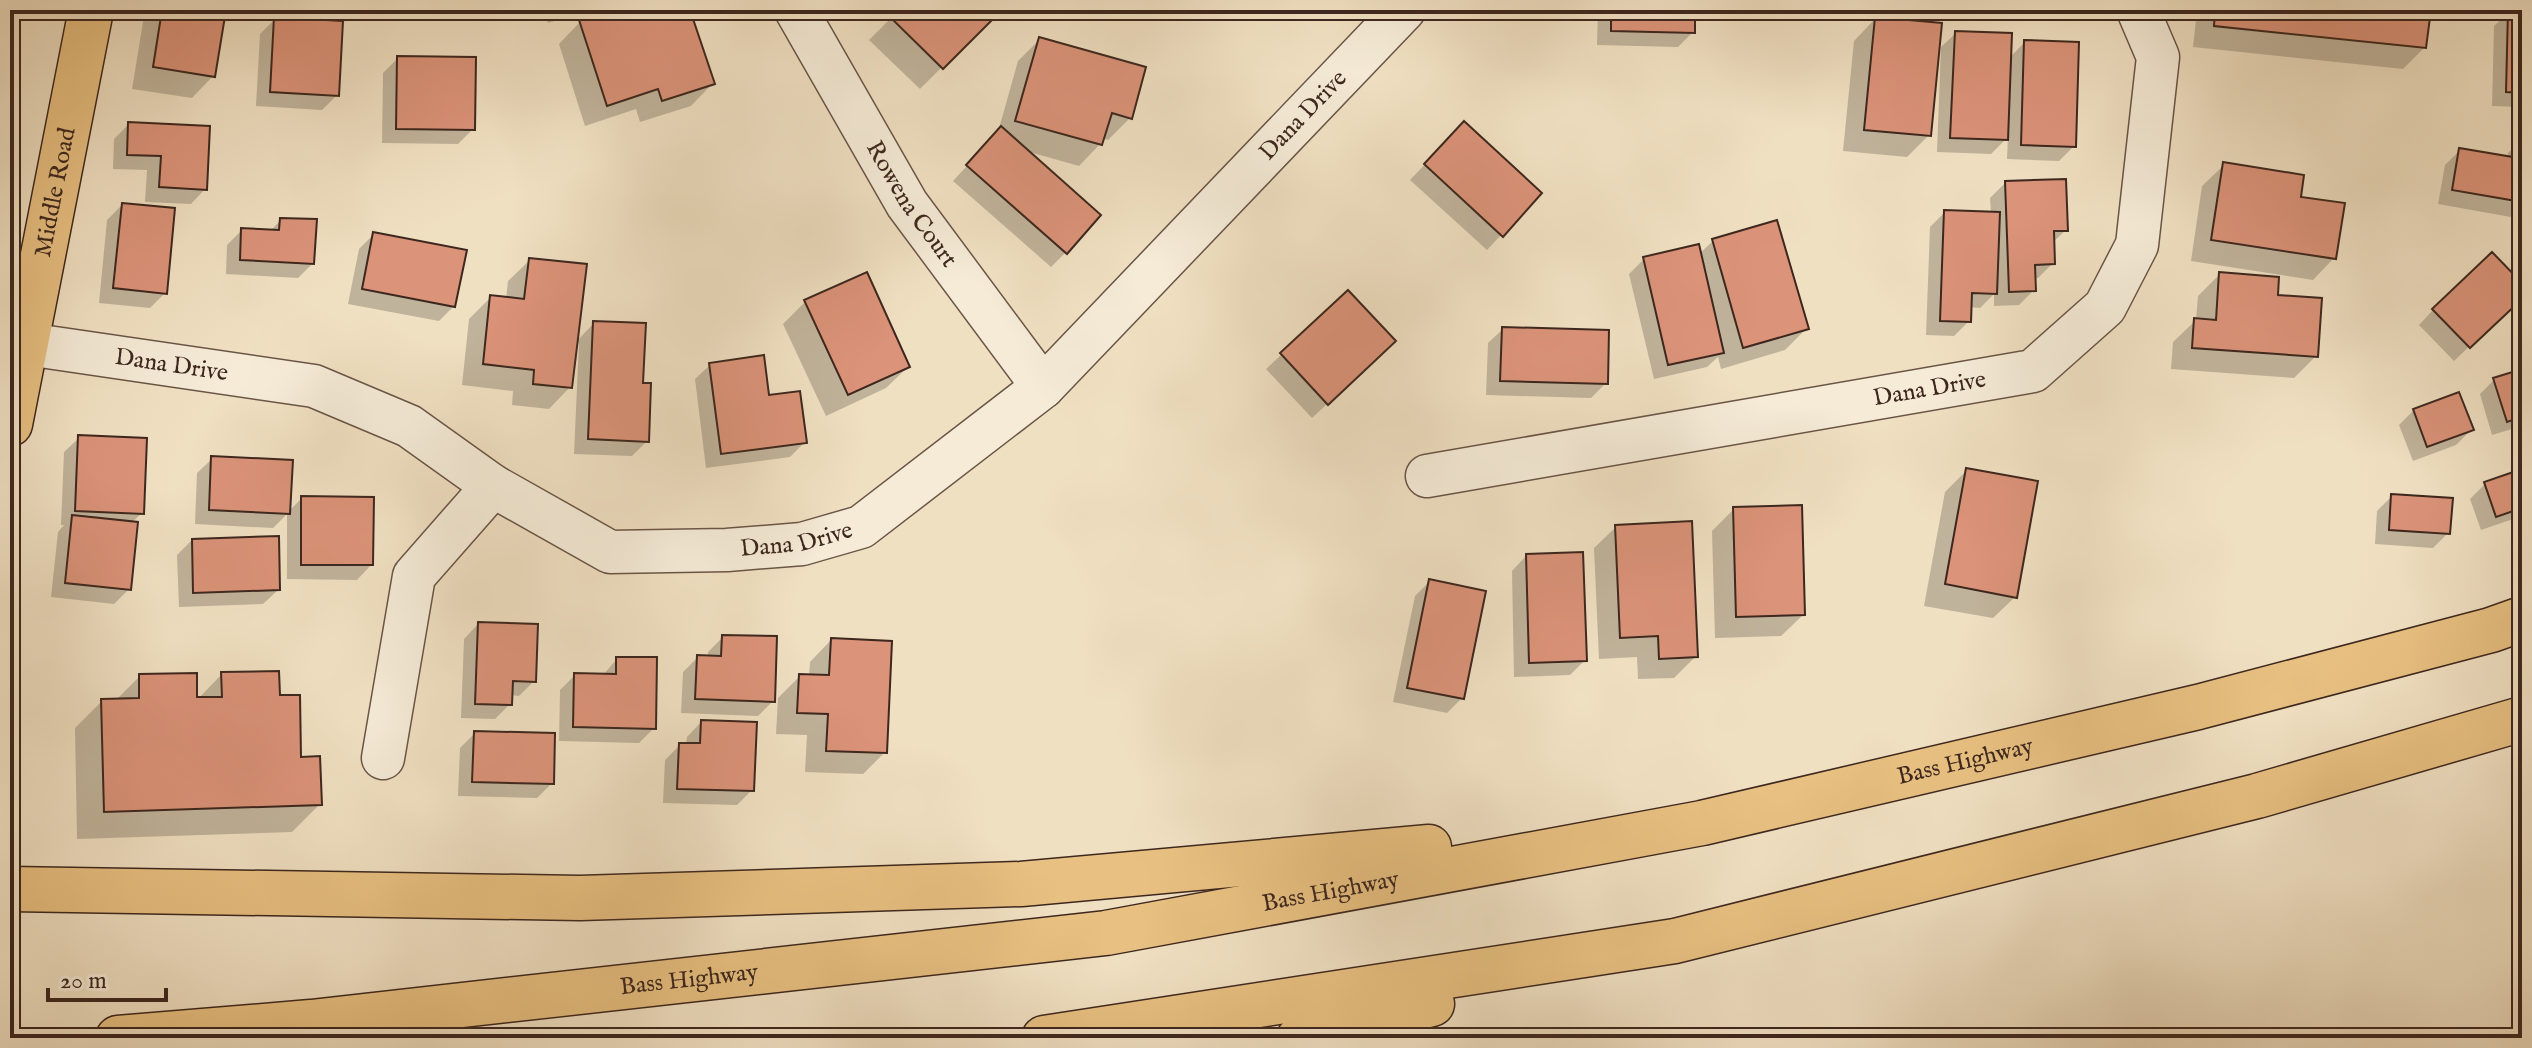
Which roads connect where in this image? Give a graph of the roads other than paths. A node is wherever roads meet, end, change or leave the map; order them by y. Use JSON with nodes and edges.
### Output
{"nodes":[{"id":1,"x":91,"y":10,"type":"edge"},
{"id":2,"x":796,"y":10,"type":"edge"},
{"id":3,"x":1404,"y":10,"type":"edge"},
{"id":4,"x":2138,"y":10,"type":"edge"},
{"id":5,"x":27,"y":344,"type":"junction"},
{"id":6,"x":1043,"y":387,"type":"junction"},
{"id":7,"x":10,"y":424,"type":"edge"},
{"id":8,"x":1427,"y":476,"type":"dead end"},
{"id":9,"x":493,"y":486,"type":"junction"},
{"id":10,"x":2522,"y":619,"type":"edge"},
{"id":11,"x":2522,"y":719,"type":"edge"},
{"id":12,"x":383,"y":758,"type":"dead end"},
{"id":13,"x":1702,"y":823,"type":"junction"},
{"id":14,"x":21,"y":881,"type":"edge"},
{"id":15,"x":1675,"y":941,"type":"junction"},
{"id":16,"x":118,"y":1038,"type":"edge"},
{"id":17,"x":1044,"y":1038,"type":"edge"},
{"id":18,"x":1299,"y":1038,"type":"edge"}],
"edges":[{"from":1,"to":5,"type":"main road","name":"Middle Road"},
{"from":2,"to":6,"type":"street","name":"Rowena Court"},
{"from":3,"to":6,"type":"street","name":"Dana Drive"},
{"from":4,"to":8,"type":"street","name":"Dana Drive"},
{"from":5,"to":7,"type":"main road","name":"Middle Road"},
{"from":5,"to":9,"type":"street","name":"Dana Drive"},
{"from":6,"to":9,"type":"street","name":"Dana Drive"},
{"from":9,"to":12,"type":"street"},
{"from":10,"to":13,"type":"main road","name":"Bass Highway"},
{"from":11,"to":15,"type":"main road"},
{"from":13,"to":14,"type":"main road"},
{"from":13,"to":16,"type":"main road","name":"Bass Highway"},
{"from":15,"to":17,"type":"main road"},
{"from":15,"to":18,"type":"main road"}]}
